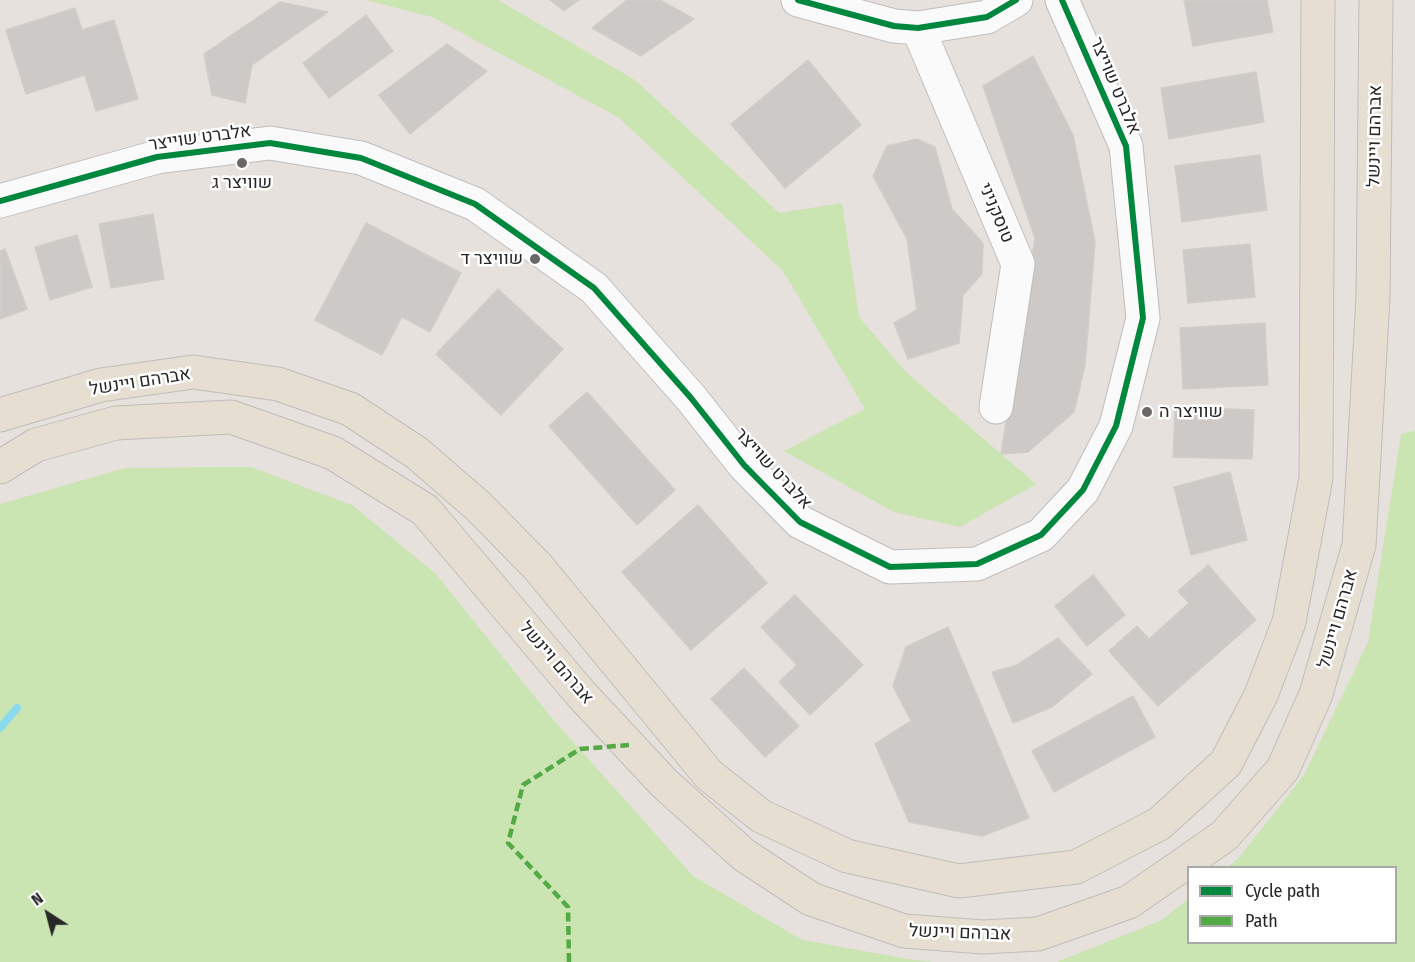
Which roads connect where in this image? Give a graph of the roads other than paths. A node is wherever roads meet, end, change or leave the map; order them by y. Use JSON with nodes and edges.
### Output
{"nodes":[{"id":1,"x":798,"y":0,"type":"edge"},
{"id":2,"x":1016,"y":0,"type":"edge"},
{"id":3,"x":1062,"y":0,"type":"edge"},
{"id":4,"x":1318,"y":0,"type":"edge"},
{"id":5,"x":1376,"y":0,"type":"edge"},
{"id":6,"x":918,"y":28,"type":"junction"},
{"id":7,"x":0,"y":201,"type":"edge"},
{"id":8,"x":996,"y":407,"type":"dead end"},
{"id":9,"x":0,"y":415,"type":"edge"},
{"id":10,"x":0,"y":467,"type":"edge"}],
"edges":[{"from":1,"to":6,"type":"street"},
{"from":2,"to":6,"type":"street"},
{"from":3,"to":7,"type":"street","name":"אלברט שוייצר"},
{"from":4,"to":9,"type":"main road","name":"אברהם ויינשל"},
{"from":5,"to":10,"type":"main road","name":"אברהם ויינשל"},
{"from":6,"to":8,"type":"street","name":"טוסקניני"}]}
